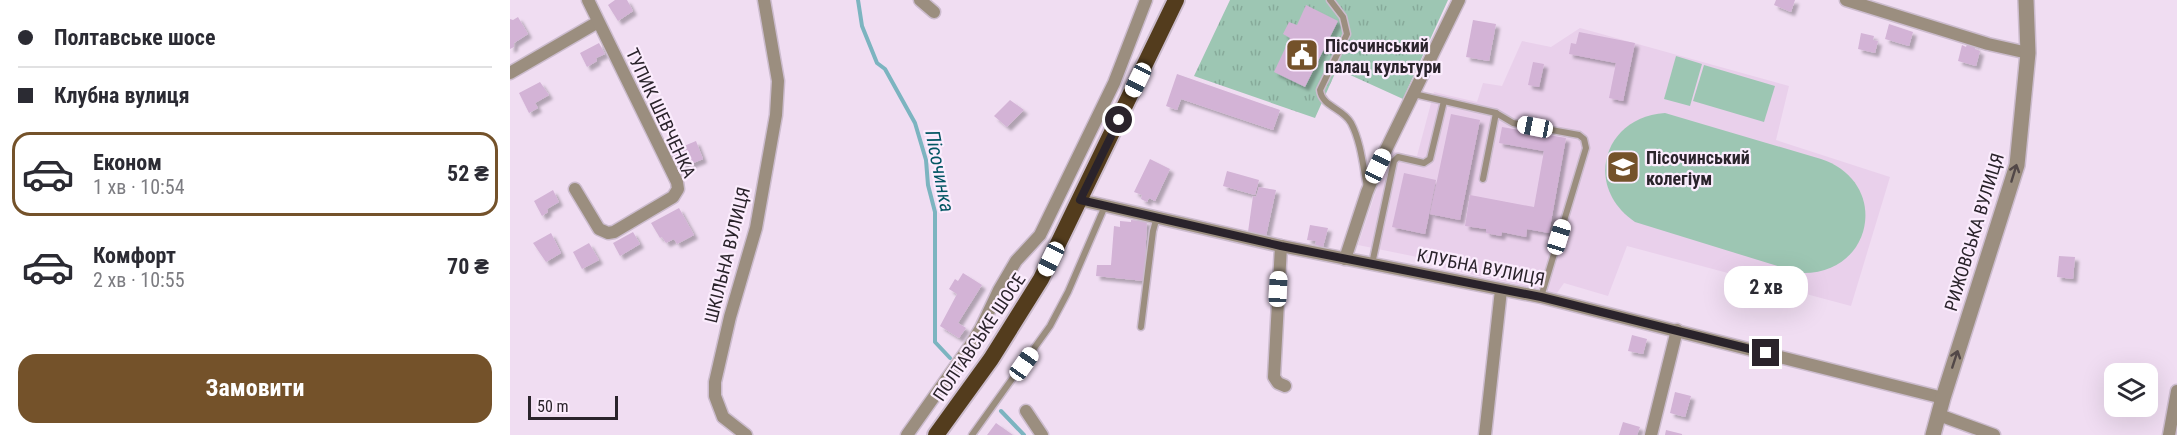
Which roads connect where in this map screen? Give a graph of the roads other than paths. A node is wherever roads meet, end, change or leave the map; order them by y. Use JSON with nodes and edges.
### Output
{"nodes":[{"id":1,"x":588,"y":0,"type":"edge"},
{"id":2,"x":764,"y":0,"type":"edge"},
{"id":3,"x":920,"y":0,"type":"edge"},
{"id":4,"x":1146,"y":0,"type":"edge"},
{"id":5,"x":1176,"y":0,"type":"edge"},
{"id":6,"x":1330,"y":0,"type":"edge"},
{"id":7,"x":1459,"y":0,"type":"edge"},
{"id":8,"x":1846,"y":0,"type":"edge"},
{"id":9,"x":2026,"y":0,"type":"edge"},
{"id":10,"x":934,"y":12,"type":"dead end"},
{"id":11,"x":598,"y":22,"type":"junction"},
{"id":12,"x":2028,"y":53,"type":"junction"},
{"id":13,"x":510,"y":73,"type":"edge"},
{"id":14,"x":1414,"y":94,"type":"junction"},
{"id":15,"x":1444,"y":101,"type":"junction"},
{"id":16,"x":1496,"y":113,"type":"junction"},
{"id":17,"x":1483,"y":179,"type":"dead end"},
{"id":18,"x":575,"y":189,"type":"dead end"},
{"id":19,"x":1367,"y":192,"type":"junction"},
{"id":20,"x":1080,"y":200,"type":"junction"},
{"id":21,"x":1105,"y":206,"type":"junction"},
{"id":22,"x":1157,"y":218,"type":"junction"},
{"id":23,"x":1281,"y":246,"type":"junction"},
{"id":24,"x":1345,"y":259,"type":"junction"},
{"id":25,"x":1372,"y":264,"type":"junction"},
{"id":26,"x":1501,"y":290,"type":"junction"},
{"id":27,"x":1541,"y":297,"type":"junction"},
{"id":28,"x":1141,"y":327,"type":"dead end"},
{"id":29,"x":1677,"y":330,"type":"junction"},
{"id":30,"x":1285,"y":386,"type":"dead end"},
{"id":31,"x":2177,"y":391,"type":"edge"},
{"id":32,"x":1943,"y":398,"type":"junction"},
{"id":33,"x":1026,"y":411,"type":"dead end"},
{"id":34,"x":1939,"y":415,"type":"junction"},
{"id":35,"x":746,"y":435,"type":"edge"},
{"id":36,"x":907,"y":435,"type":"edge"},
{"id":37,"x":936,"y":435,"type":"edge"},
{"id":38,"x":972,"y":435,"type":"edge"},
{"id":39,"x":1042,"y":435,"type":"edge"},
{"id":40,"x":1485,"y":435,"type":"edge"},
{"id":41,"x":1651,"y":435,"type":"edge"},
{"id":42,"x":1933,"y":435,"type":"edge"},
{"id":43,"x":1994,"y":435,"type":"edge"},
{"id":44,"x":2169,"y":435,"type":"edge"}],
"edges":[{"from":1,"to":11,"type":"street"},
{"from":2,"to":35,"type":"street","name":"ШКІЛЬНА ВУЛИЦЯ"},
{"from":3,"to":10,"type":"street"},
{"from":4,"to":36,"type":"street"},
{"from":5,"to":20,"type":"highway","name":"ПОЛТАВСЬКЕ ШОСЕ"},
{"from":6,"to":19,"type":"lane"},
{"from":7,"to":14,"type":"street"},
{"from":8,"to":12,"type":"street"},
{"from":9,"to":12,"type":"street","name":"РИЖОВСЬКА ВУЛИЦЯ"},
{"from":11,"to":13,"type":"street"},
{"from":11,"to":18,"type":"street","name":"ТУПИК ШЕВЧЕНКА"},
{"from":32,"to":12,"type":"street","name":"РИЖОВСЬКА ВУЛИЦЯ","one_way":true},
{"from":14,"to":15,"type":"lane"},
{"from":14,"to":19,"type":"street"},
{"from":15,"to":16,"type":"lane"},
{"from":15,"to":25,"type":"lane"},
{"from":16,"to":17,"type":"lane"},
{"from":16,"to":27,"type":"lane"},
{"from":19,"to":24,"type":"street"},
{"from":20,"to":21,"type":"street","name":"КЛУБНА ВУЛИЦЯ"},
{"from":20,"to":37,"type":"highway","name":"ПОЛТАВСЬКЕ ШОСЕ"},
{"from":21,"to":22,"type":"street","name":"КЛУБНА ВУЛИЦЯ"},
{"from":21,"to":38,"type":"lane"},
{"from":22,"to":23,"type":"street","name":"КЛУБНА ВУЛИЦЯ"},
{"from":22,"to":28,"type":"lane"},
{"from":23,"to":24,"type":"street","name":"КЛУБНА ВУЛИЦЯ"},
{"from":23,"to":30,"type":"street"},
{"from":24,"to":25,"type":"street","name":"КЛУБНА ВУЛИЦЯ"},
{"from":25,"to":26,"type":"street","name":"КЛУБНА ВУЛИЦЯ"},
{"from":26,"to":27,"type":"street","name":"КЛУБНА ВУЛИЦЯ"},
{"from":26,"to":40,"type":"street"},
{"from":27,"to":29,"type":"street","name":"КЛУБНА ВУЛИЦЯ"},
{"from":29,"to":32,"type":"street","name":"КЛУБНА ВУЛИЦЯ"},
{"from":29,"to":41,"type":"street"},
{"from":31,"to":44,"type":"street"},
{"from":32,"to":34,"type":"street","name":"РИЖОВСЬКА ВУЛИЦЯ"},
{"from":33,"to":39,"type":"street"},
{"from":34,"to":42,"type":"street","name":"РИЖОВСЬКА ВУЛИЦЯ"},
{"from":34,"to":43,"type":"street"}]}
